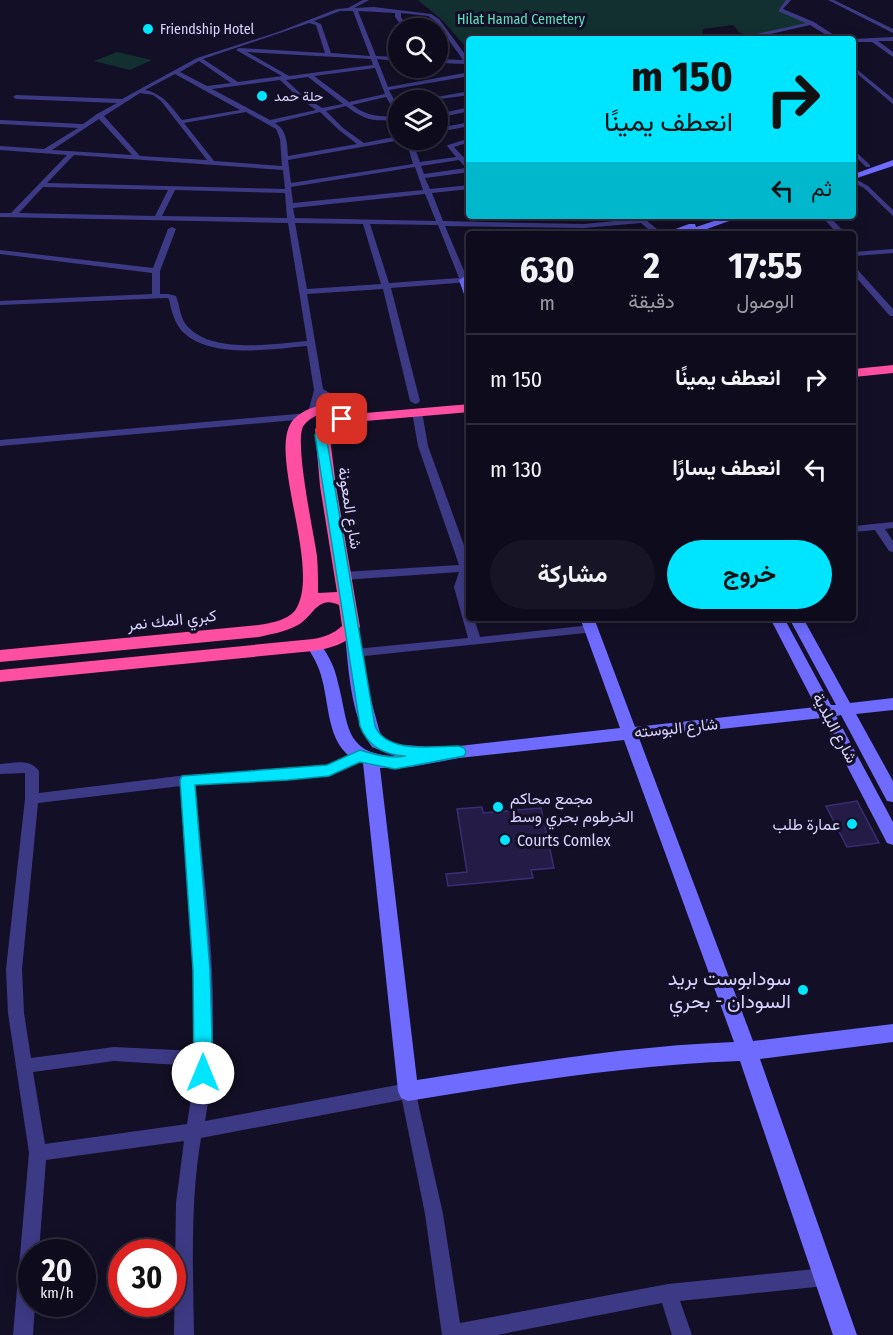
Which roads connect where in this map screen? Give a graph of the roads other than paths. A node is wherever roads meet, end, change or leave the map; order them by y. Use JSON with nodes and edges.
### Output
{"nodes":[{"id":1,"x":367,"y":0,"type":"edge"},
{"id":2,"x":789,"y":0,"type":"edge"},
{"id":3,"x":830,"y":0,"type":"edge"},
{"id":4,"x":389,"y":2,"type":"dead end"},
{"id":5,"x":351,"y":8,"type":"junction"},
{"id":6,"x":398,"y":11,"type":"junction"},
{"id":7,"x":410,"y":12,"type":"junction"},
{"id":8,"x":399,"y":18,"type":"edge"},
{"id":9,"x":893,"y":21,"type":"edge"},
{"id":10,"x":310,"y":22,"type":"junction"},
{"id":11,"x":875,"y":22,"type":"junction"},
{"id":12,"x":812,"y":23,"type":"junction"},
{"id":13,"x":781,"y":31,"type":"junction"},
{"id":14,"x":893,"y":31,"type":"edge"},
{"id":15,"x":790,"y":35,"type":"dead end"},
{"id":16,"x":754,"y":36,"type":"edge"},
{"id":17,"x":832,"y":36,"type":"edge"},
{"id":18,"x":449,"y":38,"type":"joint"},
{"id":19,"x":893,"y":39,"type":"edge"},
{"id":20,"x":873,"y":40,"type":"junction"},
{"id":21,"x":856,"y":41,"type":"edge"},
{"id":22,"x":232,"y":47,"type":"junction"},
{"id":23,"x":239,"y":50,"type":"junction"},
{"id":24,"x":328,"y":54,"type":"junction"},
{"id":25,"x":893,"y":55,"type":"edge"},
{"id":26,"x":375,"y":57,"type":"junction"},
{"id":27,"x":388,"y":58,"type":"edge"},
{"id":28,"x":199,"y":59,"type":"junction"},
{"id":29,"x":466,"y":60,"type":"edge"},
{"id":30,"x":448,"y":61,"type":"edge"},
{"id":31,"x":466,"y":61,"type":"edge"},
{"id":32,"x":388,"y":66,"type":"edge"},
{"id":33,"x":378,"y":67,"type":"junction"},
{"id":34,"x":856,"y":71,"type":"edge"},
{"id":35,"x":176,"y":72,"type":"junction"},
{"id":36,"x":308,"y":74,"type":"junction"},
{"id":37,"x":466,"y":75,"type":"edge"},
{"id":38,"x":284,"y":78,"type":"junction"},
{"id":39,"x":236,"y":84,"type":"junction"},
{"id":40,"x":208,"y":88,"type":"junction"},
{"id":41,"x":139,"y":91,"type":"junction"},
{"id":42,"x":893,"y":91,"type":"edge"},
{"id":43,"x":387,"y":92,"type":"junction"},
{"id":44,"x":880,"y":92,"type":"junction"},
{"id":45,"x":466,"y":94,"type":"edge"},
{"id":46,"x":448,"y":96,"type":"edge"},
{"id":47,"x":16,"y":97,"type":"dead end"},
{"id":48,"x":123,"y":101,"type":"junction"},
{"id":49,"x":893,"y":102,"type":"edge"},
{"id":50,"x":346,"y":104,"type":"junction"},
{"id":51,"x":248,"y":110,"type":"junction"},
{"id":52,"x":466,"y":110,"type":"edge"},
{"id":53,"x":320,"y":111,"type":"junction"},
{"id":54,"x":448,"y":114,"type":"edge"},
{"id":55,"x":99,"y":115,"type":"junction"},
{"id":56,"x":388,"y":118,"type":"edge"},
{"id":57,"x":0,"y":122,"type":"edge"},
{"id":58,"x":182,"y":122,"type":"junction"},
{"id":59,"x":271,"y":122,"type":"junction"},
{"id":60,"x":466,"y":125,"type":"edge"},
{"id":61,"x":82,"y":126,"type":"junction"},
{"id":62,"x":448,"y":128,"type":"edge"},
{"id":63,"x":388,"y":140,"type":"edge"},
{"id":64,"x":466,"y":141,"type":"edge"},
{"id":65,"x":363,"y":145,"type":"junction"},
{"id":66,"x":1,"y":149,"type":"edge"},
{"id":67,"x":412,"y":150,"type":"edge"},
{"id":68,"x":46,"y":151,"type":"junction"},
{"id":69,"x":72,"y":153,"type":"junction"},
{"id":70,"x":856,"y":154,"type":"edge"},
{"id":71,"x":893,"y":157,"type":"edge"},
{"id":72,"x":138,"y":158,"type":"junction"},
{"id":73,"x":460,"y":158,"type":"junction"},
{"id":74,"x":285,"y":159,"type":"junction"},
{"id":75,"x":212,"y":163,"type":"junction"},
{"id":76,"x":893,"y":163,"type":"edge"},
{"id":77,"x":466,"y":165,"type":"edge"},
{"id":78,"x":418,"y":166,"type":"junction"},
{"id":79,"x":868,"y":166,"type":"junction"},
{"id":80,"x":285,"y":168,"type":"junction"},
{"id":81,"x":466,"y":170,"type":"edge"},
{"id":82,"x":856,"y":170,"type":"edge"},
{"id":83,"x":421,"y":176,"type":"junction"},
{"id":84,"x":856,"y":177,"type":"edge"},
{"id":85,"x":856,"y":180,"type":"edge"},
{"id":86,"x":43,"y":185,"type":"junction"},
{"id":87,"x":466,"y":187,"type":"edge"},
{"id":88,"x":173,"y":188,"type":"junction"},
{"id":89,"x":288,"y":188,"type":"junction"},
{"id":90,"x":428,"y":192,"type":"junction"},
{"id":91,"x":289,"y":206,"type":"junction"},
{"id":92,"x":0,"y":214,"type":"edge"},
{"id":93,"x":893,"y":214,"type":"edge"},
{"id":94,"x":13,"y":215,"type":"junction"},
{"id":95,"x":157,"y":218,"type":"junction"},
{"id":96,"x":291,"y":219,"type":"junction"},
{"id":97,"x":504,"y":219,"type":"edge"},
{"id":98,"x":640,"y":219,"type":"edge"},
{"id":99,"x":711,"y":219,"type":"edge"},
{"id":100,"x":729,"y":219,"type":"edge"},
{"id":101,"x":828,"y":219,"type":"edge"},
{"id":102,"x":366,"y":222,"type":"junction"},
{"id":103,"x":442,"y":223,"type":"junction"},
{"id":104,"x":508,"y":224,"type":"junction"},
{"id":105,"x":584,"y":226,"type":"junction"},
{"id":106,"x":172,"y":230,"type":"dead end"},
{"id":107,"x":512,"y":231,"type":"edge"},
{"id":108,"x":587,"y":231,"type":"edge"},
{"id":109,"x":654,"y":231,"type":"edge"},
{"id":110,"x":676,"y":231,"type":"edge"},
{"id":111,"x":693,"y":231,"type":"edge"},
{"id":112,"x":839,"y":231,"type":"edge"},
{"id":113,"x":893,"y":251,"type":"edge"},
{"id":114,"x":0,"y":252,"type":"edge"},
{"id":115,"x":857,"y":254,"type":"edge"},
{"id":116,"x":156,"y":271,"type":"junction"},
{"id":117,"x":856,"y":273,"type":"edge"},
{"id":118,"x":466,"y":278,"type":"edge"},
{"id":119,"x":466,"y":280,"type":"edge"},
{"id":120,"x":384,"y":286,"type":"junction"},
{"id":121,"x":303,"y":292,"type":"junction"},
{"id":122,"x":156,"y":297,"type":"junction"},
{"id":123,"x":0,"y":303,"type":"edge"},
{"id":124,"x":893,"y":314,"type":"edge"},
{"id":125,"x":311,"y":343,"type":"junction"},
{"id":126,"x":893,"y":363,"type":"edge"},
{"id":127,"x":856,"y":366,"type":"edge"},
{"id":128,"x":893,"y":369,"type":"edge"},
{"id":129,"x":856,"y":373,"type":"edge"},
{"id":130,"x":319,"y":390,"type":"junction"},
{"id":131,"x":466,"y":397,"type":"edge"},
{"id":132,"x":364,"y":405,"type":"junction"},
{"id":133,"x":416,"y":406,"type":"junction"},
{"id":134,"x":466,"y":408,"type":"edge"},
{"id":135,"x":309,"y":414,"type":"junction"},
{"id":136,"x":0,"y":443,"type":"edge"},
{"id":137,"x":893,"y":525,"type":"edge"},
{"id":138,"x":878,"y":526,"type":"junction"},
{"id":139,"x":856,"y":530,"type":"edge"},
{"id":140,"x":893,"y":549,"type":"edge"},
{"id":141,"x":466,"y":568,"type":"junction"},
{"id":142,"x":343,"y":576,"type":"junction"},
{"id":143,"x":308,"y":603,"type":"junction"},
{"id":144,"x":348,"y":603,"type":"junction"},
{"id":145,"x":466,"y":609,"type":"edge"},
{"id":146,"x":469,"y":621,"type":"edge"},
{"id":147,"x":779,"y":621,"type":"edge"},
{"id":148,"x":798,"y":621,"type":"edge"},
{"id":149,"x":589,"y":624,"type":"edge"},
{"id":150,"x":351,"y":627,"type":"junction"},
{"id":151,"x":475,"y":641,"type":"junction"},
{"id":152,"x":313,"y":645,"type":"junction"},
{"id":153,"x":355,"y":653,"type":"junction"},
{"id":154,"x":0,"y":657,"type":"edge"},
{"id":155,"x":0,"y":676,"type":"edge"},
{"id":156,"x":893,"y":704,"type":"edge"},
{"id":157,"x":846,"y":709,"type":"junction"},
{"id":158,"x":826,"y":711,"type":"junction"},
{"id":159,"x":630,"y":733,"type":"junction"},
{"id":160,"x":459,"y":752,"type":"junction"},
{"id":161,"x":365,"y":757,"type":"junction"},
{"id":162,"x":0,"y":769,"type":"edge"},
{"id":163,"x":187,"y":780,"type":"junction"},
{"id":164,"x":893,"y":796,"type":"edge"},
{"id":165,"x":32,"y":799,"type":"junction"},
{"id":166,"x":893,"y":838,"type":"edge"},
{"id":167,"x":893,"y":1032,"type":"edge"},
{"id":168,"x":747,"y":1050,"type":"junction"},
{"id":169,"x":204,"y":1059,"type":"junction"},
{"id":170,"x":25,"y":1066,"type":"junction"},
{"id":171,"x":408,"y":1091,"type":"junction"},
{"id":172,"x":193,"y":1131,"type":"junction"},
{"id":173,"x":38,"y":1153,"type":"junction"},
{"id":174,"x":825,"y":1277,"type":"junction"},
{"id":175,"x":668,"y":1293,"type":"junction"},
{"id":176,"x":22,"y":1335,"type":"edge"},
{"id":177,"x":184,"y":1335,"type":"edge"},
{"id":178,"x":452,"y":1335,"type":"edge"},
{"id":179,"x":682,"y":1335,"type":"edge"},
{"id":180,"x":845,"y":1335,"type":"edge"}],
"edges":[{"from":1,"to":5,"type":"street"},
{"from":2,"to":12,"type":"street"},
{"from":3,"to":11,"type":"street"},
{"from":4,"to":7,"type":"street"},
{"from":5,"to":6,"type":"street"},
{"from":5,"to":10,"type":"street"},
{"from":5,"to":26,"type":"street"},
{"from":6,"to":7,"type":"street"},
{"from":6,"to":8,"type":"street"},
{"from":7,"to":18,"type":"street"},
{"from":9,"to":11,"type":"street"},
{"from":10,"to":22,"type":"street"},
{"from":10,"to":24,"type":"street"},
{"from":11,"to":14,"type":"street"},
{"from":12,"to":13,"type":"street"},
{"from":12,"to":17,"type":"street"},
{"from":13,"to":15,"type":"street"},
{"from":13,"to":16,"type":"street"},
{"from":18,"to":29,"type":"street"},
{"from":19,"to":20,"type":"street"},
{"from":20,"to":21,"type":"street"},
{"from":20,"to":25,"type":"street"},
{"from":22,"to":23,"type":"street"},
{"from":22,"to":28,"type":"street"},
{"from":23,"to":24,"type":"street"},
{"from":23,"to":38,"type":"street"},
{"from":24,"to":26,"type":"street"},
{"from":26,"to":27,"type":"street"},
{"from":26,"to":33,"type":"street"},
{"from":28,"to":35,"type":"street"},
{"from":28,"to":39,"type":"street"},
{"from":30,"to":31,"type":"street"},
{"from":32,"to":33,"type":"street"},
{"from":33,"to":36,"type":"street"},
{"from":33,"to":43,"type":"street"},
{"from":34,"to":44,"type":"street"},
{"from":35,"to":40,"type":"street"},
{"from":35,"to":41,"type":"street"},
{"from":36,"to":38,"type":"street"},
{"from":36,"to":50,"type":"street"},
{"from":37,"to":43,"type":"street"},
{"from":38,"to":39,"type":"street"},
{"from":38,"to":53,"type":"street"},
{"from":39,"to":40,"type":"street"},
{"from":40,"to":51,"type":"street"},
{"from":41,"to":48,"type":"street"},
{"from":41,"to":58,"type":"street"},
{"from":42,"to":44,"type":"street"},
{"from":43,"to":50,"type":"street"},
{"from":44,"to":49,"type":"street"},
{"from":45,"to":46,"type":"street"},
{"from":47,"to":48,"type":"street"},
{"from":48,"to":55,"type":"street"},
{"from":50,"to":53,"type":"street"},
{"from":50,"to":56,"type":"street"},
{"from":51,"to":58,"type":"street"},
{"from":51,"to":59,"type":"street"},
{"from":52,"to":54,"type":"street"},
{"from":53,"to":59,"type":"street"},
{"from":53,"to":65,"type":"street"},
{"from":55,"to":61,"type":"street"},
{"from":55,"to":72,"type":"street"},
{"from":57,"to":61,"type":"street"},
{"from":58,"to":75,"type":"street"},
{"from":59,"to":74,"type":"street"},
{"from":60,"to":62,"type":"street"},
{"from":61,"to":68,"type":"street"},
{"from":63,"to":65,"type":"street"},
{"from":64,"to":73,"type":"street"},
{"from":65,"to":74,"type":"street"},
{"from":66,"to":68,"type":"street"},
{"from":67,"to":78,"type":"street"},
{"from":68,"to":69,"type":"street"},
{"from":69,"to":72,"type":"street"},
{"from":69,"to":86,"type":"street"},
{"from":70,"to":79,"type":"street"},
{"from":71,"to":79,"type":"street"},
{"from":72,"to":75,"type":"street"},
{"from":73,"to":77,"type":"street"},
{"from":73,"to":78,"type":"street"},
{"from":74,"to":80,"type":"street"},
{"from":75,"to":80,"type":"street"},
{"from":76,"to":84,"type":"street"},
{"from":78,"to":83,"type":"street"},
{"from":78,"to":89,"type":"street"},
{"from":79,"to":82,"type":"street"},
{"from":80,"to":89,"type":"street"},
{"from":81,"to":83,"type":"street"},
{"from":83,"to":90,"type":"street"},
{"from":85,"to":93,"type":"street"},
{"from":86,"to":88,"type":"street"},
{"from":86,"to":94,"type":"street"},
{"from":87,"to":90,"type":"street"},
{"from":88,"to":89,"type":"street"},
{"from":88,"to":95,"type":"street"},
{"from":89,"to":91,"type":"street"},
{"from":90,"to":91,"type":"street"},
{"from":90,"to":103,"type":"street"},
{"from":91,"to":96,"type":"street"},
{"from":92,"to":94,"type":"street"},
{"from":94,"to":95,"type":"street"},
{"from":95,"to":96,"type":"street"},
{"from":96,"to":102,"type":"street"},
{"from":96,"to":121,"type":"street"},
{"from":97,"to":104,"type":"street"},
{"from":98,"to":105,"type":"street"},
{"from":98,"to":109,"type":"street"},
{"from":99,"to":110,"type":"street"},
{"from":100,"to":111,"type":"street"},
{"from":101,"to":112,"type":"street"},
{"from":102,"to":103,"type":"street"},
{"from":102,"to":120,"type":"street"},
{"from":103,"to":104,"type":"street"},
{"from":103,"to":118,"type":"street"},
{"from":104,"to":105,"type":"street"},
{"from":104,"to":107,"type":"street"},
{"from":105,"to":108,"type":"street"},
{"from":106,"to":116,"type":"street"},
{"from":113,"to":115,"type":"street"},
{"from":114,"to":116,"type":"street"},
{"from":116,"to":122,"type":"street"},
{"from":117,"to":124,"type":"street"},
{"from":119,"to":120,"type":"street"},
{"from":120,"to":121,"type":"street"},
{"from":120,"to":133,"type":"street"},
{"from":121,"to":125,"type":"street"},
{"from":122,"to":123,"type":"street"},
{"from":122,"to":125,"type":"street"},
{"from":125,"to":130,"type":"street"},
{"from":126,"to":127,"type":"highway"},
{"from":128,"to":129,"type":"highway"},
{"from":130,"to":132,"type":"street"},
{"from":130,"to":135,"type":"street"},
{"from":131,"to":133,"type":"highway","name":"شارع المعونة"},
{"from":132,"to":133,"type":"highway","name":"شارع المعونة"},
{"from":132,"to":135,"type":"highway","name":"شارع المعونة"},
{"from":133,"to":134,"type":"highway","name":"شارع المعونة"},
{"from":133,"to":141,"type":"street"},
{"from":133,"to":142,"type":"highway","name":"شارع المعونة"},
{"from":135,"to":136,"type":"street"},
{"from":135,"to":143,"type":"highway"},
{"from":137,"to":138,"type":"street"},
{"from":138,"to":139,"type":"street"},
{"from":138,"to":140,"type":"street"},
{"from":141,"to":142,"type":"street"},
{"from":141,"to":145,"type":"street"},
{"from":142,"to":144,"type":"highway","name":"شارع المعونة"},
{"from":143,"to":144,"type":"highway"},
{"from":143,"to":154,"type":"highway","name":"كبري المك نمر"},
{"from":144,"to":150,"type":"highway","name":"شارع المعونة"},
{"from":146,"to":151,"type":"street"},
{"from":147,"to":158,"type":"street","name":"شارع البلدية"},
{"from":148,"to":157,"type":"street","name":"شارع البلدية"},
{"from":149,"to":151,"type":"street"},
{"from":149,"to":159,"type":"street"},
{"from":150,"to":152,"type":"highway"},
{"from":150,"to":153,"type":"street"},
{"from":151,"to":153,"type":"street"},
{"from":152,"to":155,"type":"highway"},
{"from":152,"to":161,"type":"street"},
{"from":153,"to":160,"type":"street"},
{"from":156,"to":157,"type":"street","name":"شارع البوسته"},
{"from":157,"to":158,"type":"street","name":"شارع البوسته"},
{"from":157,"to":164,"type":"street","name":"شارع البلدية"},
{"from":158,"to":159,"type":"street","name":"شارع البوسته"},
{"from":158,"to":166,"type":"street","name":"شارع البلدية"},
{"from":159,"to":160,"type":"street","name":"شارع البوسته"},
{"from":159,"to":168,"type":"street"},
{"from":160,"to":161,"type":"street"},
{"from":161,"to":163,"type":"street"},
{"from":161,"to":171,"type":"street"},
{"from":162,"to":165,"type":"street"},
{"from":163,"to":165,"type":"street"},
{"from":163,"to":169,"type":"street"},
{"from":165,"to":170,"type":"street"},
{"from":167,"to":168,"type":"street"},
{"from":168,"to":171,"type":"street"},
{"from":168,"to":174,"type":"street"},
{"from":169,"to":170,"type":"street"},
{"from":169,"to":172,"type":"street"},
{"from":170,"to":173,"type":"street"},
{"from":171,"to":172,"type":"street"},
{"from":171,"to":178,"type":"street"},
{"from":172,"to":173,"type":"street"},
{"from":172,"to":177,"type":"street"},
{"from":173,"to":176,"type":"street"},
{"from":174,"to":175,"type":"street"},
{"from":174,"to":180,"type":"street"},
{"from":175,"to":178,"type":"street"},
{"from":175,"to":179,"type":"street"}]}
